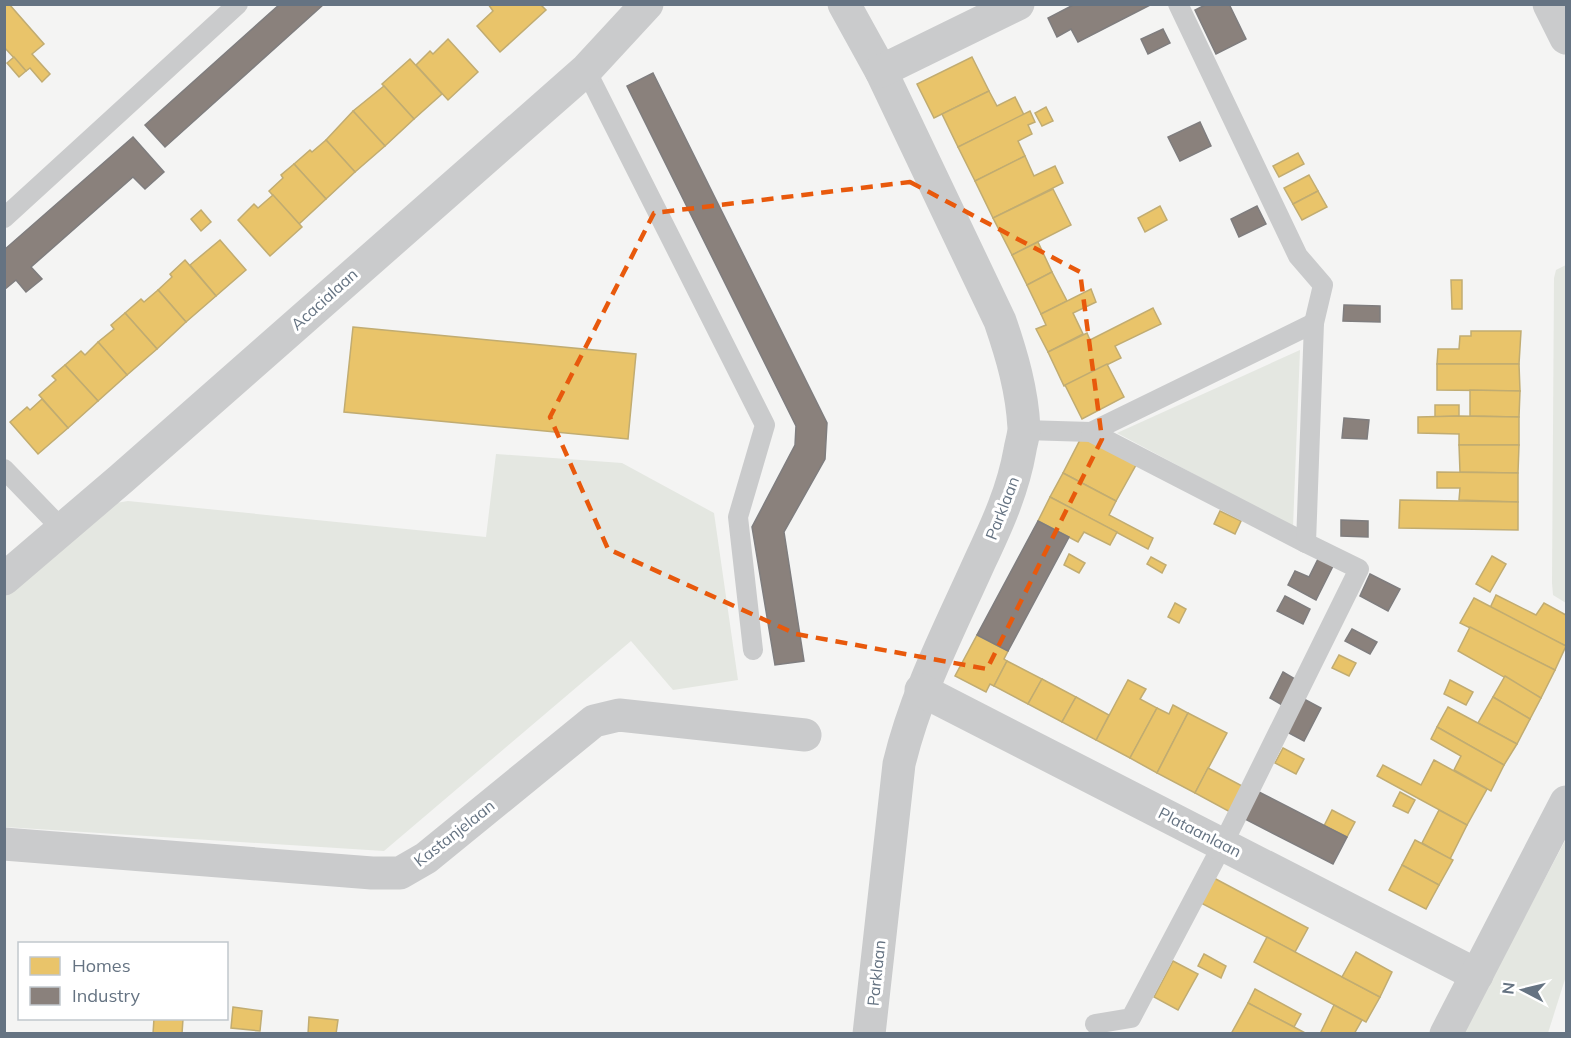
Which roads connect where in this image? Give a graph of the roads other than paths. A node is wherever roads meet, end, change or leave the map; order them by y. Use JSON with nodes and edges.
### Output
{"nodes":[{"id":1,"x":238,"y":4,"type":"edge"},
{"id":2,"x":844,"y":4,"type":"edge"},
{"id":3,"x":1018,"y":4,"type":"edge"},
{"id":4,"x":1178,"y":4,"type":"edge"},
{"id":5,"x":1549,"y":4,"type":"edge"},
{"id":6,"x":648,"y":8,"type":"edge"},
{"id":7,"x":1566,"y":38,"type":"edge"},
{"id":8,"x":585,"y":70,"type":"junction"},
{"id":9,"x":881,"y":71,"type":"junction"},
{"id":10,"x":4,"y":218,"type":"edge"},
{"id":11,"x":1314,"y":323,"type":"junction"},
{"id":12,"x":1024,"y":430,"type":"junction"},
{"id":13,"x":1091,"y":432,"type":"junction"},
{"id":14,"x":4,"y":469,"type":"edge"},
{"id":15,"x":63,"y":530,"type":"junction"},
{"id":16,"x":1306,"y":543,"type":"junction"},
{"id":17,"x":4,"y":579,"type":"edge"},
{"id":18,"x":753,"y":650,"type":"dead end"},
{"id":19,"x":921,"y":690,"type":"junction"},
{"id":20,"x":806,"y":735,"type":"dead end"},
{"id":21,"x":1566,"y":802,"type":"edge"},
{"id":22,"x":4,"y":844,"type":"edge"},
{"id":23,"x":1223,"y":844,"type":"junction"},
{"id":24,"x":1477,"y":975,"type":"junction"},
{"id":25,"x":1095,"y":1024,"type":"dead end"},
{"id":26,"x":869,"y":1034,"type":"edge"},
{"id":27,"x":1446,"y":1034,"type":"edge"}],
"edges":[{"from":1,"to":10,"type":"lane"},
{"from":2,"to":9,"type":"street","name":"Parklaan"},
{"from":3,"to":9,"type":"street"},
{"from":4,"to":11,"type":"lane"},
{"from":5,"to":7,"type":"street"},
{"from":6,"to":8,"type":"street","name":"Acacialaan"},
{"from":8,"to":15,"type":"street","name":"Acacialaan"},
{"from":8,"to":18,"type":"lane"},
{"from":9,"to":12,"type":"street","name":"Parklaan"},
{"from":11,"to":13,"type":"lane"},
{"from":11,"to":16,"type":"lane"},
{"from":12,"to":13,"type":"lane"},
{"from":12,"to":19,"type":"street","name":"Parklaan"},
{"from":13,"to":16,"type":"lane"},
{"from":14,"to":15,"type":"lane"},
{"from":15,"to":17,"type":"street","name":"Acacialaan"},
{"from":16,"to":23,"type":"lane"},
{"from":19,"to":23,"type":"street","name":"Plataanlaan"},
{"from":19,"to":26,"type":"street","name":"Parklaan"},
{"from":20,"to":22,"type":"street","name":"Kastanjelaan"},
{"from":21,"to":24,"type":"street"},
{"from":23,"to":24,"type":"street","name":"Plataanlaan"},
{"from":23,"to":25,"type":"lane"},
{"from":24,"to":27,"type":"street"}]}
